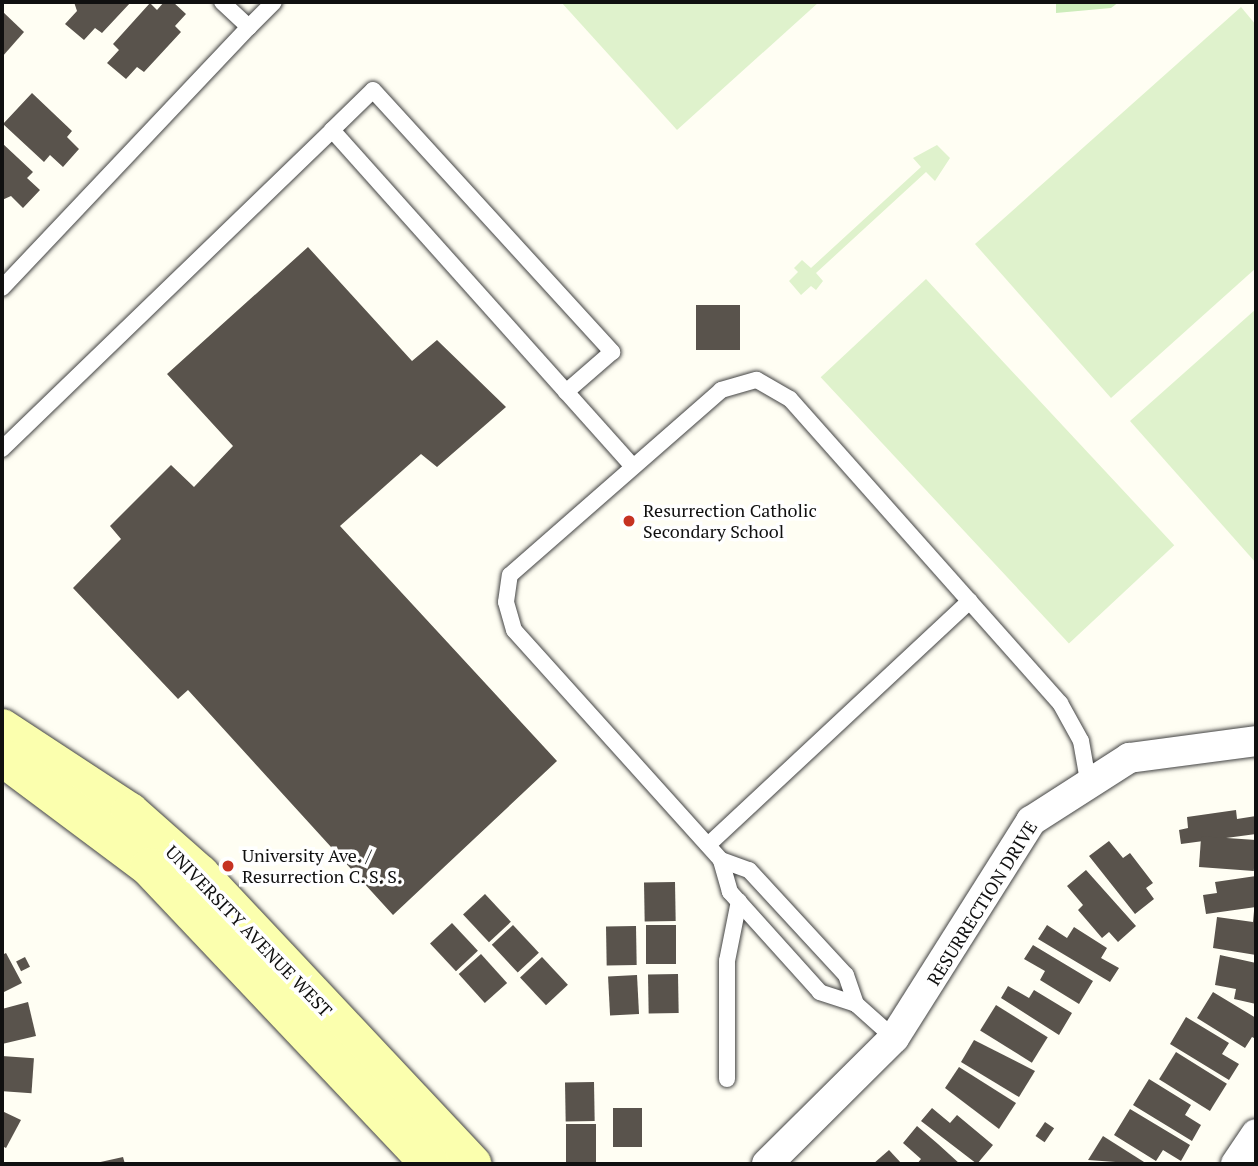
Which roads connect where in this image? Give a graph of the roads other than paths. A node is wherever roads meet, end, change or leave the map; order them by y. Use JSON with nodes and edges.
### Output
{"nodes":[{"id":1,"x":222,"y":2,"type":"edge"},
{"id":2,"x":274,"y":2,"type":"edge"},
{"id":3,"x":249,"y":27,"type":"junction"},
{"id":4,"x":332,"y":130,"type":"junction"},
{"id":5,"x":2,"y":288,"type":"edge"},
{"id":6,"x":566,"y":392,"type":"junction"},
{"id":7,"x":2,"y":449,"type":"edge"},
{"id":8,"x":631,"y":465,"type":"junction"},
{"id":9,"x":970,"y":601,"type":"junction"},
{"id":10,"x":2,"y":728,"type":"edge"},
{"id":11,"x":1256,"y":741,"type":"edge"},
{"id":12,"x":2,"y":757,"type":"edge"},
{"id":13,"x":1088,"y":780,"type":"junction"},
{"id":14,"x":708,"y":845,"type":"junction"},
{"id":15,"x":721,"y":860,"type":"junction"},
{"id":16,"x":739,"y":901,"type":"junction"},
{"id":17,"x":856,"y":1004,"type":"junction"},
{"id":18,"x":894,"y":1038,"type":"junction"},
{"id":19,"x":727,"y":1079,"type":"dead end"},
{"id":20,"x":1256,"y":1134,"type":"edge"},
{"id":21,"x":430,"y":1164,"type":"edge"},
{"id":22,"x":472,"y":1164,"type":"edge"},
{"id":23,"x":767,"y":1164,"type":"edge"},
{"id":24,"x":1236,"y":1164,"type":"edge"}],
"edges":[{"from":1,"to":3,"type":"lane"},
{"from":2,"to":3,"type":"lane"},
{"from":3,"to":5,"type":"lane"},
{"from":4,"to":6,"type":"lane"},
{"from":4,"to":6,"type":"lane"},
{"from":4,"to":7,"type":"lane"},
{"from":6,"to":8,"type":"lane"},
{"from":8,"to":9,"type":"lane"},
{"from":8,"to":14,"type":"lane"},
{"from":9,"to":13,"type":"lane"},
{"from":9,"to":14,"type":"lane"},
{"from":10,"to":22,"type":"main road","name":"UNIVERSITY AVENUE WEST"},
{"from":11,"to":13,"type":"street","name":"RESURRECTION DRIVE"},
{"from":12,"to":21,"type":"main road","name":"UNIVERSITY AVENUE WEST"},
{"from":13,"to":18,"type":"street","name":"RESURRECTION DRIVE"},
{"from":14,"to":15,"type":"lane"},
{"from":15,"to":16,"type":"lane"},
{"from":15,"to":17,"type":"lane"},
{"from":16,"to":17,"type":"lane"},
{"from":16,"to":19,"type":"lane"},
{"from":17,"to":18,"type":"lane"},
{"from":18,"to":23,"type":"street","name":"RESURRECTION DRIVE"},
{"from":20,"to":24,"type":"street"}]}
